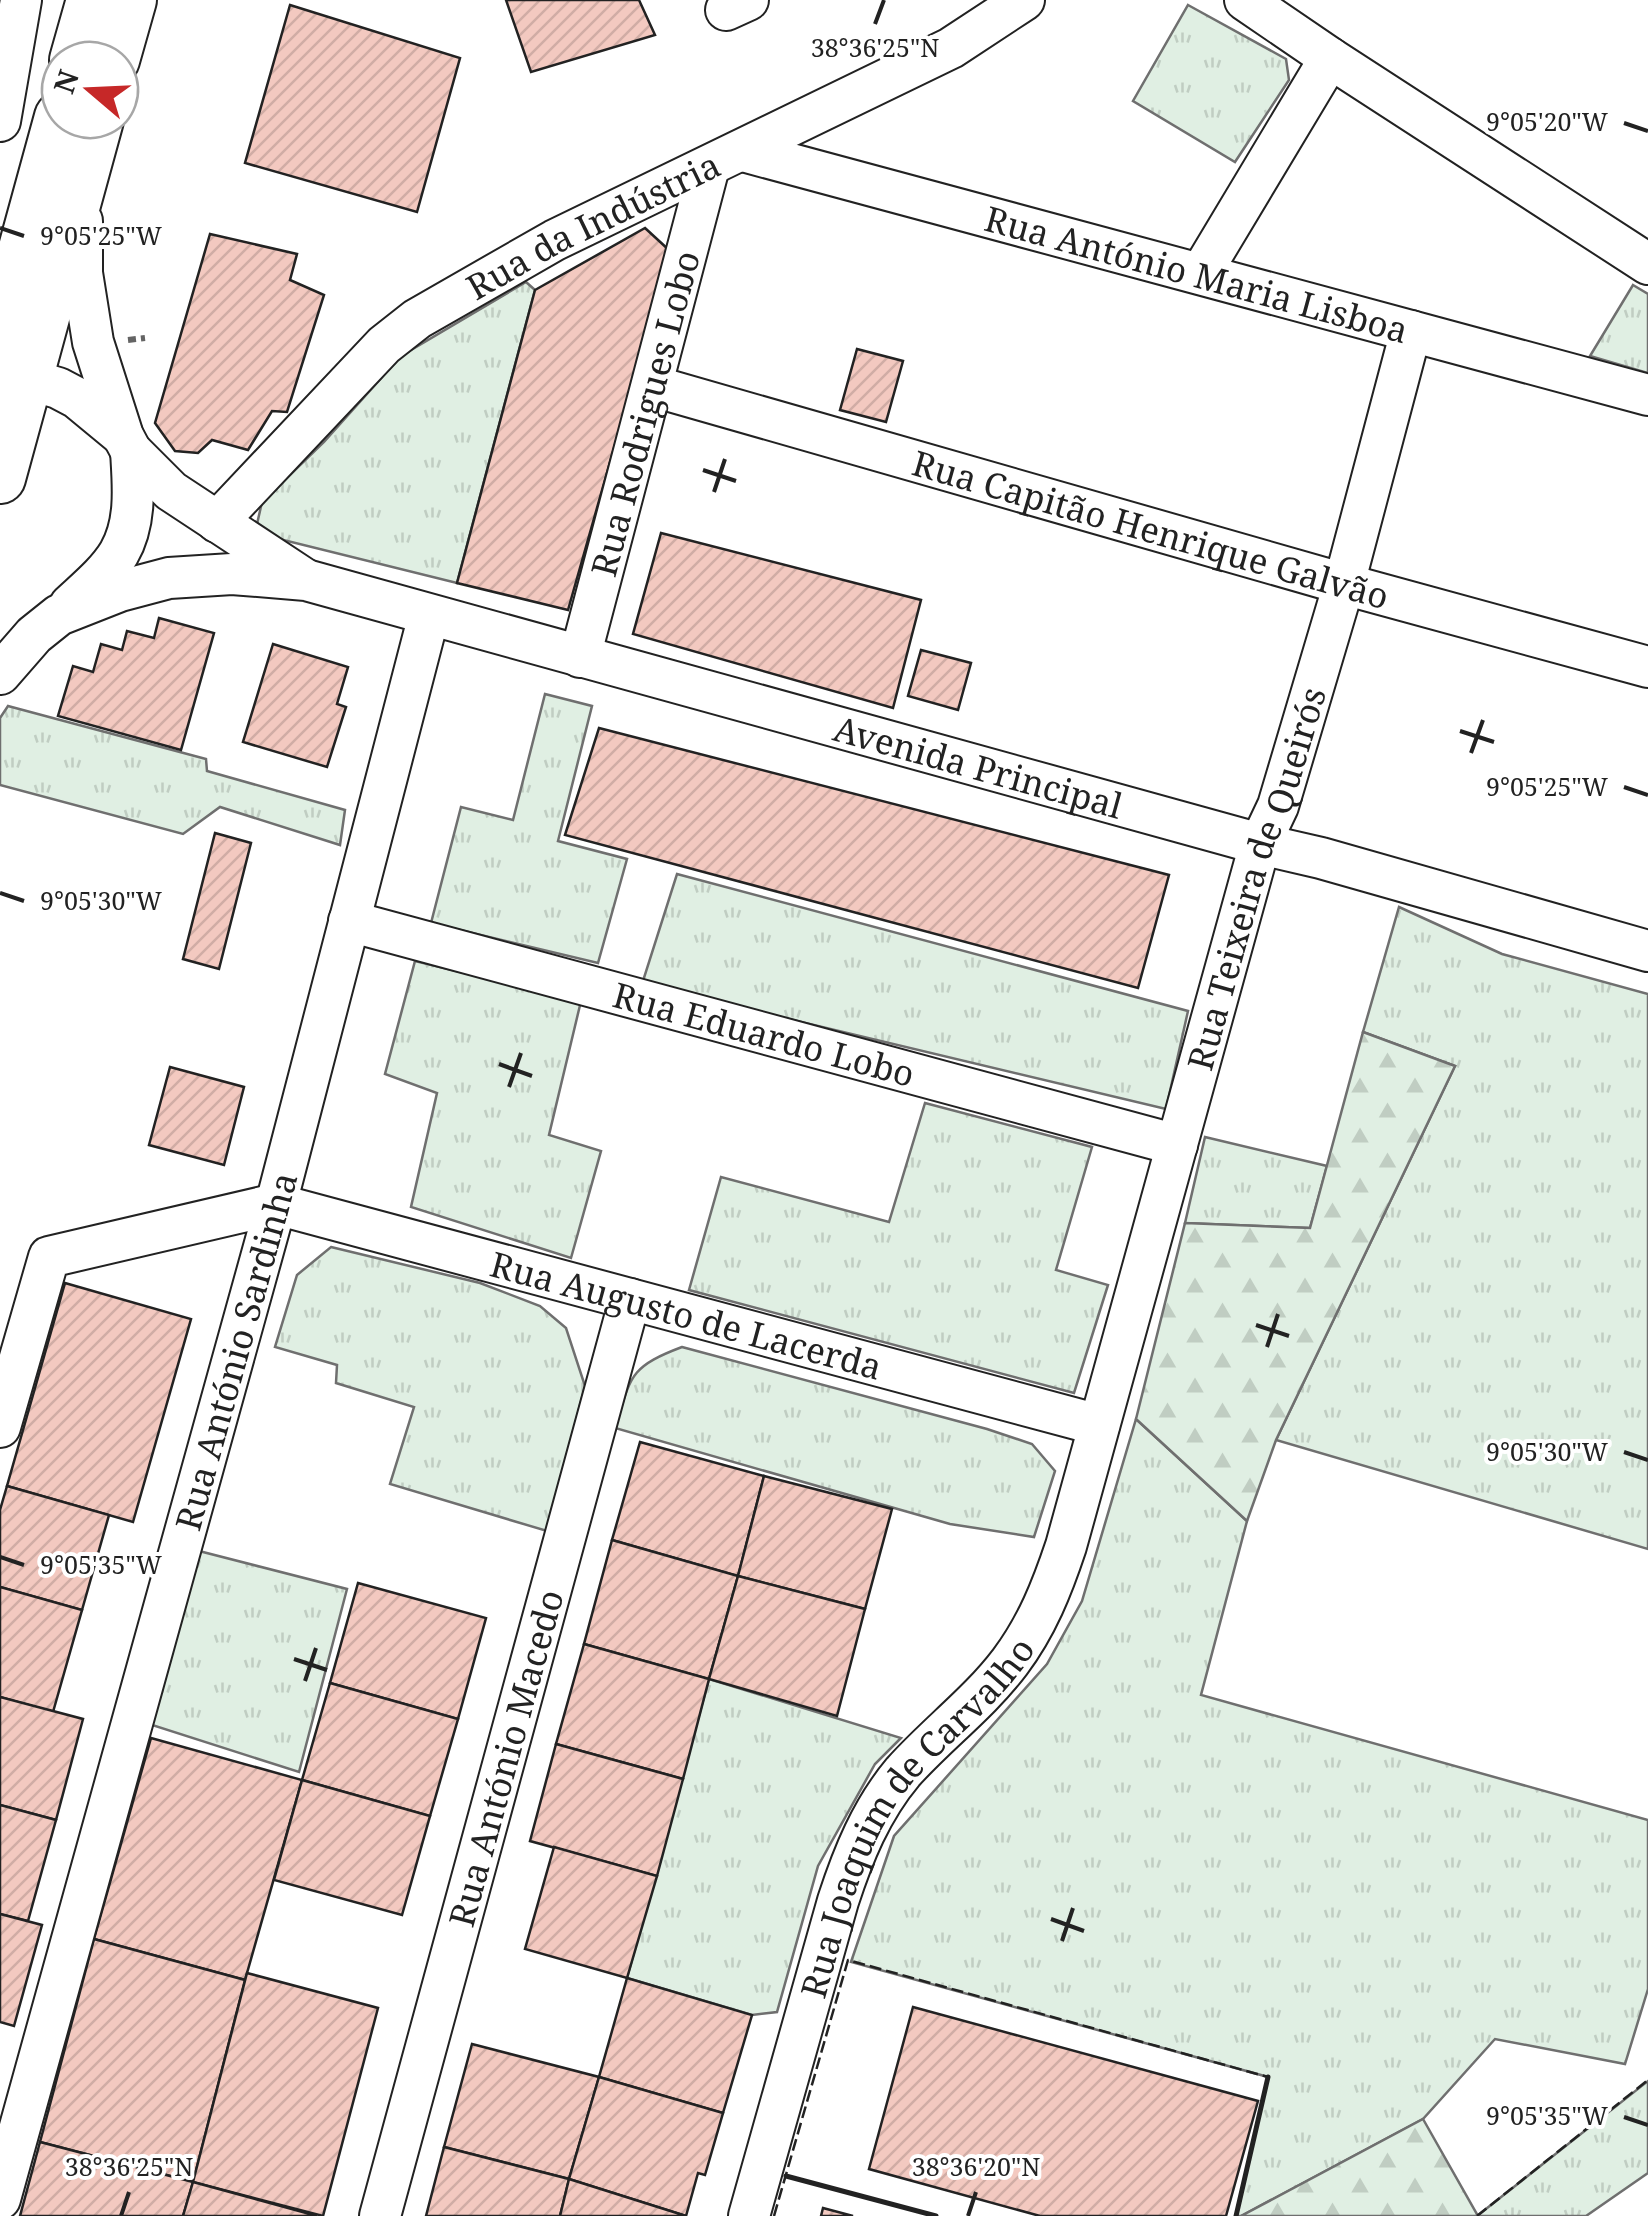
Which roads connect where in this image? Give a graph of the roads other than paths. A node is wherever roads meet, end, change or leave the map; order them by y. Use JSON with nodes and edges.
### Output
{"nodes":[{"id":1,"x":21,"y":0,"type":"edge"},
{"id":2,"x":92,"y":0,"type":"edge"},
{"id":3,"x":131,"y":0,"type":"edge"},
{"id":4,"x":1024,"y":0,"type":"edge"},
{"id":5,"x":1245,"y":0,"type":"edge"},
{"id":6,"x":81,"y":40,"type":"edge"},
{"id":7,"x":120,"y":40,"type":"edge"},
{"id":8,"x":1330,"y":58,"type":"junction"},
{"id":9,"x":0,"y":121,"type":"edge"},
{"id":10,"x":62,"y":140,"type":"edge"},
{"id":11,"x":85,"y":140,"type":"edge"},
{"id":12,"x":726,"y":159,"type":"junction"},
{"id":13,"x":64,"y":173,"type":"junction"},
{"id":14,"x":0,"y":252,"type":"edge"},
{"id":15,"x":1648,"y":264,"type":"edge"},
{"id":16,"x":1201,"y":274,"type":"junction"},
{"id":17,"x":1412,"y":331,"type":"junction"},
{"id":18,"x":0,"y":336,"type":"edge"},
{"id":19,"x":14,"y":375,"type":"edge"},
{"id":20,"x":653,"y":386,"type":"junction"},
{"id":21,"x":1648,"y":395,"type":"edge"},
{"id":22,"x":127,"y":443,"type":"junction"},
{"id":23,"x":0,"y":478,"type":"edge"},
{"id":24,"x":217,"y":522,"type":"junction"},
{"id":25,"x":306,"y":580,"type":"junction"},
{"id":26,"x":1344,"y":584,"type":"junction"},
{"id":27,"x":59,"y":614,"type":"junction"},
{"id":28,"x":428,"y":616,"type":"junction"},
{"id":29,"x":580,"y":656,"type":"junction"},
{"id":30,"x":1648,"y":666,"type":"edge"},
{"id":31,"x":0,"y":674,"type":"edge"},
{"id":32,"x":1260,"y":844,"type":"junction"},
{"id":33,"x":349,"y":920,"type":"junction"},
{"id":34,"x":1648,"y":952,"type":"edge"},
{"id":35,"x":1177,"y":1145,"type":"junction"},
{"id":36,"x":276,"y":1204,"type":"junction"},
{"id":37,"x":630,"y":1299,"type":"junction"},
{"id":38,"x":1099,"y":1426,"type":"junction"},
{"id":39,"x":0,"y":1427,"type":"edge"},
{"id":40,"x":0,"y":2199,"type":"edge"},
{"id":41,"x":380,"y":2216,"type":"edge"},
{"id":42,"x":749,"y":2216,"type":"edge"}],
"edges":[{"from":1,"to":9,"type":"street"},
{"from":2,"to":6,"type":"main road"},
{"from":3,"to":7,"type":"main road"},
{"from":4,"to":12,"type":"street","name":"Rua da Indústria"},
{"from":5,"to":8,"type":"street"},
{"from":8,"to":15,"type":"street"},
{"from":8,"to":16,"type":"street"},
{"from":10,"to":13,"type":"main road"},
{"from":11,"to":13,"type":"main road"},
{"from":12,"to":16,"type":"street","name":"Rua António Maria Lisboa"},
{"from":12,"to":20,"type":"street","name":"Rua Rodrigues Lobo"},
{"from":12,"to":24,"type":"street","name":"Rua da Indústria"},
{"from":13,"to":14,"type":"main road"},
{"from":13,"to":18,"type":"main road"},
{"from":13,"to":19,"type":"main road"},
{"from":13,"to":22,"type":"street","name":"Avenida Principal"},
{"from":16,"to":17,"type":"street","name":"Rua António Maria Lisboa"},
{"from":17,"to":21,"type":"street","name":"Rua António Maria Lisboa"},
{"from":17,"to":26,"type":"street","name":"Rua Teixeira de Queirós"},
{"from":19,"to":22,"type":"street","name":"Avenida Principal"},
{"from":19,"to":23,"type":"main road"},
{"from":20,"to":26,"type":"street","name":"Rua Capitão Henrique Galvão"},
{"from":20,"to":29,"type":"street","name":"Rua Rodrigues Lobo"},
{"from":22,"to":24,"type":"street","name":"Avenida Principal"},
{"from":22,"to":27,"type":"street","name":"Avenida Principal"},
{"from":24,"to":25,"type":"street","name":"Avenida Principal"},
{"from":25,"to":27,"type":"street","name":"Avenida Principal"},
{"from":25,"to":28,"type":"street","name":"Avenida Principal"},
{"from":26,"to":30,"type":"street","name":"Rua Capitão Henrique Galvão"},
{"from":26,"to":32,"type":"street","name":"Rua Teixeira de Queirós"},
{"from":27,"to":31,"type":"street","name":"Avenida Principal"},
{"from":28,"to":29,"type":"street","name":"Avenida Principal"},
{"from":28,"to":33,"type":"street","name":"Rua António Sardinha"},
{"from":29,"to":32,"type":"street","name":"Avenida Principal"},
{"from":32,"to":34,"type":"street","name":"Avenida Principal"},
{"from":32,"to":35,"type":"street","name":"Rua Teixeira de Queirós"},
{"from":33,"to":35,"type":"street","name":"Rua Eduardo Lobo"},
{"from":33,"to":36,"type":"street","name":"Rua António Sardinha"},
{"from":35,"to":38,"type":"street","name":"Rua Teixeira de Queirós"},
{"from":36,"to":37,"type":"street","name":"Rua Augusto de Lacerda"},
{"from":36,"to":39,"type":"street"},
{"from":36,"to":40,"type":"street","name":"Rua António Sardinha"},
{"from":37,"to":38,"type":"street","name":"Rua Augusto de Lacerda"},
{"from":37,"to":41,"type":"street","name":"Rua António Macedo"},
{"from":38,"to":42,"type":"street","name":"Rua Joaquim de Carvalho"}]}
